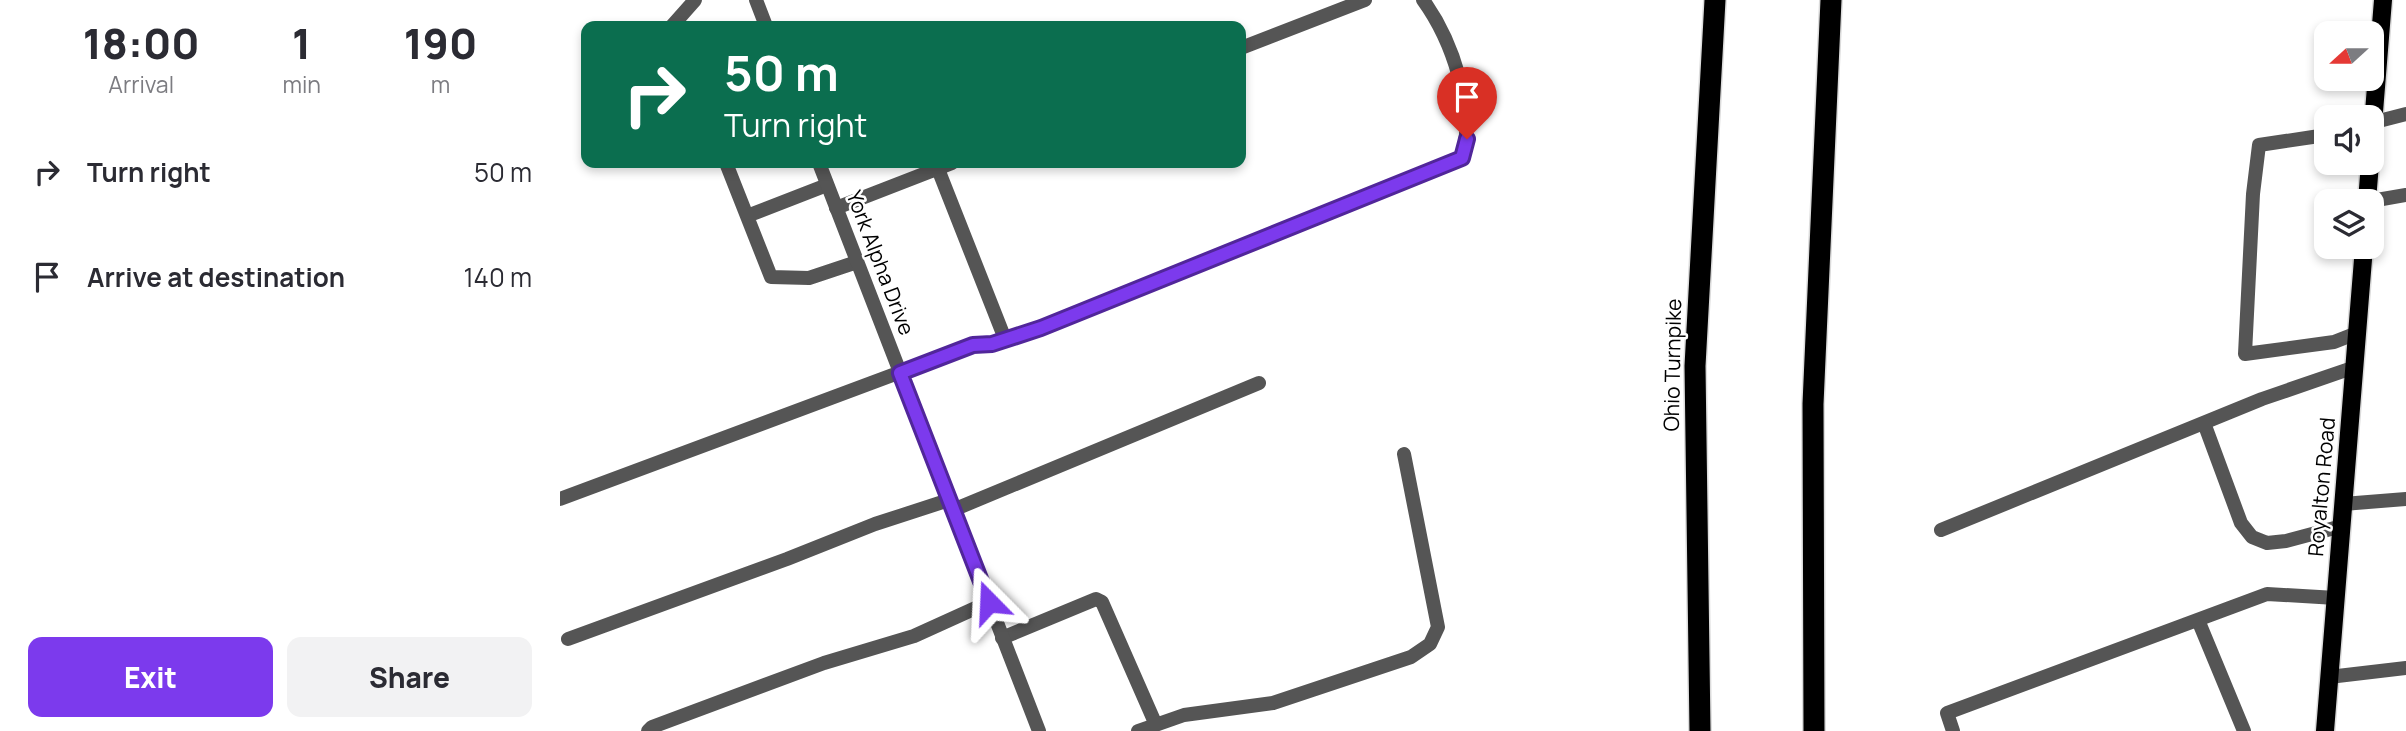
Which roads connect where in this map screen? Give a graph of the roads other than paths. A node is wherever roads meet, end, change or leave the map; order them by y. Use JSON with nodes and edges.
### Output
{"nodes":[{"id":1,"x":695,"y":0,"type":"edge"},
{"id":2,"x":756,"y":0,"type":"edge"},
{"id":3,"x":1365,"y":0,"type":"edge"},
{"id":4,"x":1423,"y":0,"type":"edge"},
{"id":5,"x":1715,"y":0,"type":"edge"},
{"id":6,"x":1831,"y":0,"type":"edge"},
{"id":7,"x":2383,"y":0,"type":"edge"},
{"id":8,"x":676,"y":21,"type":"edge"},
{"id":9,"x":764,"y":21,"type":"edge"},
{"id":10,"x":1246,"y":46,"type":"edge"},
{"id":11,"x":2374,"y":105,"type":"edge"},
{"id":12,"x":2406,"y":114,"type":"edge"},
{"id":13,"x":2384,"y":120,"type":"edge"},
{"id":14,"x":2314,"y":137,"type":"edge"},
{"id":15,"x":728,"y":168,"type":"edge"},
{"id":16,"x":821,"y":168,"type":"edge"},
{"id":17,"x":938,"y":169,"type":"joint"},
{"id":18,"x":827,"y":185,"type":"junction"},
{"id":19,"x":2406,"y":195,"type":"edge"},
{"id":20,"x":2384,"y":199,"type":"edge"},
{"id":21,"x":836,"y":208,"type":"junction"},
{"id":22,"x":747,"y":216,"type":"junction"},
{"id":23,"x":2363,"y":259,"type":"edge"},
{"id":24,"x":857,"y":262,"type":"junction"},
{"id":25,"x":2357,"y":333,"type":"junction"},
{"id":26,"x":1005,"y":339,"type":"junction"},
{"id":27,"x":2355,"y":367,"type":"junction"},
{"id":28,"x":900,"y":373,"type":"junction"},
{"id":29,"x":1259,"y":383,"type":"dead end"},
{"id":30,"x":2204,"y":423,"type":"junction"},
{"id":31,"x":1404,"y":454,"type":"dead end"},
{"id":32,"x":560,"y":499,"type":"edge"},
{"id":33,"x":2406,"y":499,"type":"edge"},
{"id":34,"x":2343,"y":504,"type":"junction"},
{"id":35,"x":951,"y":505,"type":"junction"},
{"id":36,"x":2342,"y":526,"type":"junction"},
{"id":37,"x":1941,"y":530,"type":"dead end"},
{"id":38,"x":2336,"y":598,"type":"junction"},
{"id":39,"x":989,"y":602,"type":"junction"},
{"id":40,"x":2198,"y":620,"type":"junction"},
{"id":41,"x":1002,"y":638,"type":"junction"},
{"id":42,"x":568,"y":639,"type":"dead end"},
{"id":43,"x":2406,"y":668,"type":"edge"},
{"id":44,"x":2329,"y":677,"type":"junction"},
{"id":45,"x":1156,"y":724,"type":"junction"},
{"id":46,"x":1034,"y":729,"type":"edge"},
{"id":47,"x":648,"y":731,"type":"edge"},
{"id":48,"x":1138,"y":731,"type":"edge"},
{"id":49,"x":1700,"y":731,"type":"edge"},
{"id":50,"x":1814,"y":731,"type":"edge"},
{"id":51,"x":1953,"y":731,"type":"edge"},
{"id":52,"x":2244,"y":731,"type":"edge"},
{"id":53,"x":2325,"y":731,"type":"edge"}],
"edges":[{"from":1,"to":8,"type":"street"},
{"from":2,"to":9,"type":"street"},
{"from":3,"to":10,"type":"street"},
{"from":4,"to":26,"type":"street"},
{"from":5,"to":49,"type":"highway","name":"Ohio Turnpike"},
{"from":6,"to":50,"type":"highway"},
{"from":7,"to":11,"type":"main road"},
{"from":12,"to":13,"type":"street"},
{"from":14,"to":25,"type":"street"},
{"from":15,"to":22,"type":"street"},
{"from":16,"to":18,"type":"street","name":"York Alpha Drive"},
{"from":17,"to":21,"type":"street"},
{"from":17,"to":26,"type":"street"},
{"from":18,"to":21,"type":"street","name":"York Alpha Drive"},
{"from":18,"to":22,"type":"street"},
{"from":19,"to":20,"type":"street"},
{"from":21,"to":24,"type":"street","name":"York Alpha Drive"},
{"from":22,"to":24,"type":"street"},
{"from":23,"to":25,"type":"main road","name":"Royalton Road"},
{"from":24,"to":28,"type":"street","name":"York Alpha Drive"},
{"from":25,"to":27,"type":"main road","name":"Royalton Road"},
{"from":26,"to":28,"type":"street"},
{"from":27,"to":30,"type":"street"},
{"from":27,"to":34,"type":"main road","name":"Royalton Road"},
{"from":28,"to":32,"type":"street"},
{"from":28,"to":35,"type":"street","name":"York Alpha Drive"},
{"from":29,"to":35,"type":"street"},
{"from":30,"to":36,"type":"street"},
{"from":30,"to":37,"type":"street"},
{"from":31,"to":45,"type":"street"},
{"from":33,"to":34,"type":"street"},
{"from":34,"to":36,"type":"main road","name":"Royalton Road"},
{"from":35,"to":39,"type":"street","name":"York Alpha Drive"},
{"from":35,"to":42,"type":"street"},
{"from":36,"to":38,"type":"main road","name":"Royalton Road"},
{"from":38,"to":40,"type":"street"},
{"from":38,"to":44,"type":"main road","name":"Royalton Road"},
{"from":39,"to":41,"type":"street","name":"York Alpha Drive"},
{"from":39,"to":47,"type":"street"},
{"from":40,"to":51,"type":"street"},
{"from":40,"to":52,"type":"street"},
{"from":41,"to":45,"type":"street"},
{"from":41,"to":46,"type":"street","name":"York Alpha Drive"},
{"from":43,"to":44,"type":"street"},
{"from":44,"to":53,"type":"main road","name":"Royalton Road"},
{"from":45,"to":48,"type":"street"}]}
